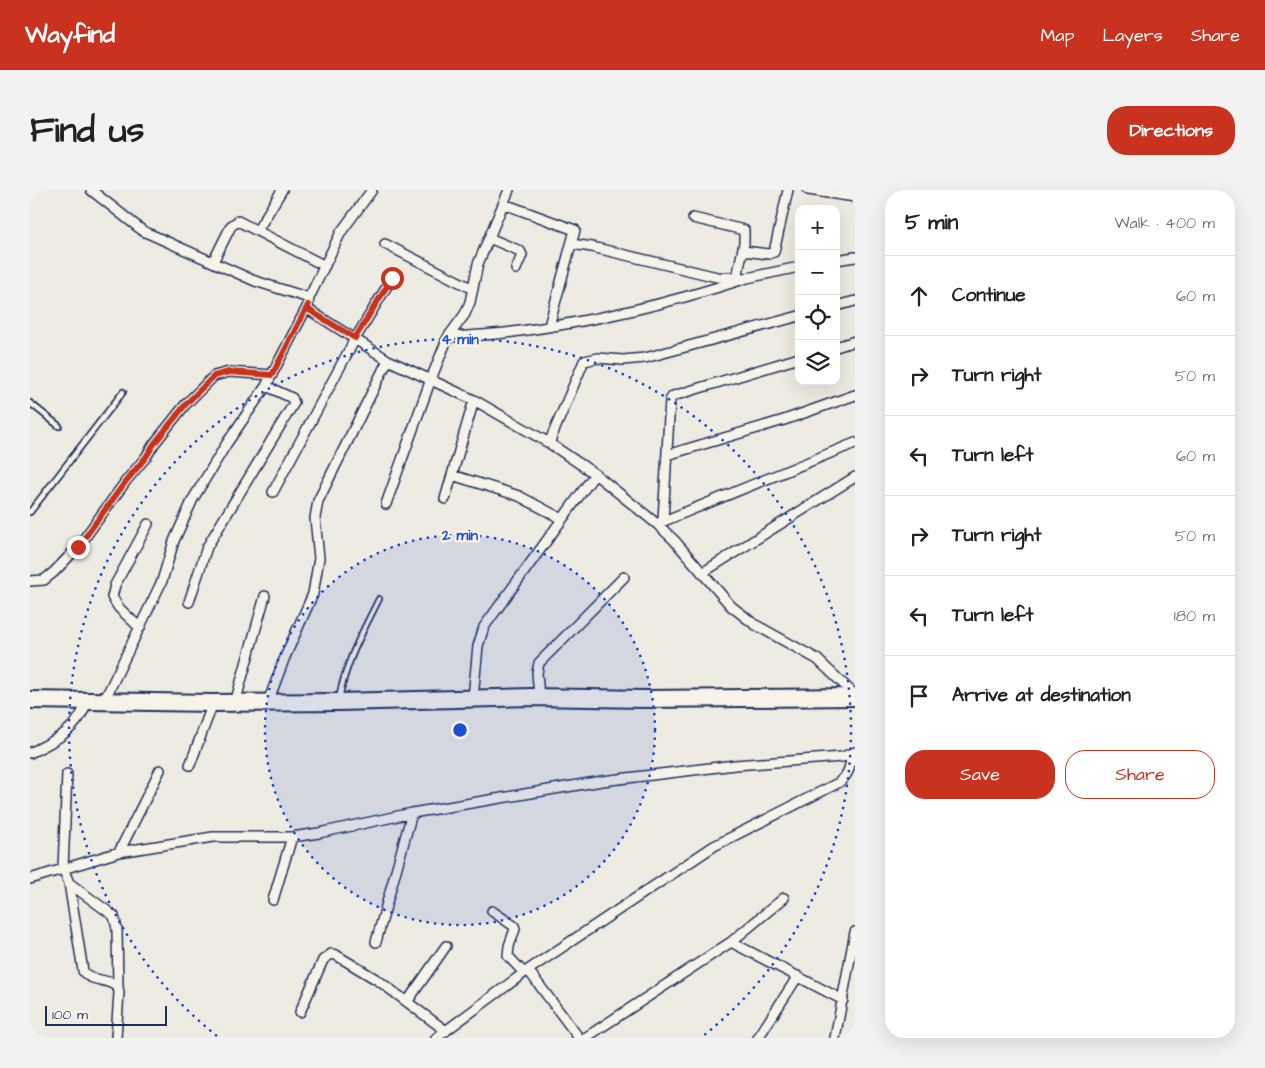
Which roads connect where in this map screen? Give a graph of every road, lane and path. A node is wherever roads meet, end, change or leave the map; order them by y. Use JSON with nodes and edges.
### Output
{"nodes":[{"id":1,"x":92,"y":190,"type":"edge"},
{"id":2,"x":282,"y":190,"type":"edge"},
{"id":3,"x":370,"y":190,"type":"edge"},
{"id":4,"x":509,"y":190,"type":"edge"},
{"id":5,"x":788,"y":190,"type":"edge"},
{"id":6,"x":808,"y":190,"type":"edge"},
{"id":7,"x":855,"y":197,"type":"edge"},
{"id":8,"x":504,"y":204,"type":"junction"},
{"id":9,"x":693,"y":218,"type":"dead end"},
{"id":10,"x":256,"y":231,"type":"junction"},
{"id":11,"x":489,"y":238,"type":"junction"},
{"id":12,"x":385,"y":244,"type":"dead end"},
{"id":13,"x":572,"y":244,"type":"junction"},
{"id":14,"x":743,"y":251,"type":"junction"},
{"id":15,"x":855,"y":256,"type":"edge"},
{"id":16,"x":840,"y":259,"type":"edge"},
{"id":17,"x":213,"y":262,"type":"junction"},
{"id":18,"x":325,"y":266,"type":"junction"},
{"id":19,"x":795,"y":268,"type":"edge"},
{"id":20,"x":516,"y":269,"type":"dead end"},
{"id":21,"x":392,"y":278,"type":"dead end"},
{"id":22,"x":737,"y":278,"type":"junction"},
{"id":23,"x":747,"y":278,"type":"junction"},
{"id":24,"x":473,"y":290,"type":"junction"},
{"id":25,"x":855,"y":301,"type":"edge"},
{"id":26,"x":308,"y":302,"type":"junction"},
{"id":27,"x":840,"y":305,"type":"edge"},
{"id":28,"x":795,"y":317,"type":"edge"},
{"id":29,"x":549,"y":326,"type":"junction"},
{"id":30,"x":448,"y":337,"type":"junction"},
{"id":31,"x":355,"y":338,"type":"junction"},
{"id":32,"x":855,"y":341,"type":"edge"},
{"id":33,"x":840,"y":346,"type":"edge"},
{"id":34,"x":795,"y":359,"type":"edge"},
{"id":35,"x":388,"y":360,"type":"junction"},
{"id":36,"x":272,"y":375,"type":"junction"},
{"id":37,"x":431,"y":379,"type":"junction"},
{"id":38,"x":266,"y":386,"type":"junction"},
{"id":39,"x":123,"y":392,"type":"dead end"},
{"id":40,"x":855,"y":394,"type":"edge"},
{"id":41,"x":474,"y":400,"type":"junction"},
{"id":42,"x":30,"y":403,"type":"edge"},
{"id":43,"x":59,"y":426,"type":"dead end"},
{"id":44,"x":548,"y":443,"type":"junction"},
{"id":45,"x":855,"y":443,"type":"edge"},
{"id":46,"x":667,"y":455,"type":"junction"},
{"id":47,"x":595,"y":474,"type":"junction"},
{"id":48,"x":452,"y":475,"type":"junction"},
{"id":49,"x":855,"y":477,"type":"edge"},
{"id":50,"x":273,"y":492,"type":"dead end"},
{"id":51,"x":445,"y":499,"type":"dead end"},
{"id":52,"x":386,"y":504,"type":"dead end"},
{"id":53,"x":30,"y":512,"type":"edge"},
{"id":54,"x":562,"y":519,"type":"junction"},
{"id":55,"x":660,"y":522,"type":"junction"},
{"id":56,"x":148,"y":524,"type":"dead end"},
{"id":57,"x":702,"y":572,"type":"junction"},
{"id":58,"x":624,"y":577,"type":"dead end"},
{"id":59,"x":30,"y":581,"type":"edge"},
{"id":60,"x":265,"y":596,"type":"dead end"},
{"id":61,"x":379,"y":599,"type":"dead end"},
{"id":62,"x":188,"y":602,"type":"dead end"},
{"id":63,"x":140,"y":628,"type":"junction"},
{"id":64,"x":855,"y":696,"type":"edge"},
{"id":65,"x":539,"y":697,"type":"junction"},
{"id":66,"x":473,"y":698,"type":"junction"},
{"id":67,"x":30,"y":700,"type":"edge"},
{"id":68,"x":87,"y":701,"type":"junction"},
{"id":69,"x":104,"y":701,"type":"junction"},
{"id":70,"x":268,"y":702,"type":"junction"},
{"id":71,"x":338,"y":702,"type":"junction"},
{"id":72,"x":213,"y":703,"type":"junction"},
{"id":73,"x":235,"y":703,"type":"junction"},
{"id":74,"x":30,"y":753,"type":"edge"},
{"id":75,"x":854,"y":753,"type":"edge"},
{"id":76,"x":190,"y":764,"type":"dead end"},
{"id":77,"x":160,"y":770,"type":"dead end"},
{"id":78,"x":67,"y":774,"type":"dead end"},
{"id":79,"x":412,"y":813,"type":"junction"},
{"id":80,"x":292,"y":836,"type":"junction"},
{"id":81,"x":119,"y":852,"type":"junction"},
{"id":82,"x":63,"y":868,"type":"junction"},
{"id":83,"x":30,"y":879,"type":"edge"},
{"id":84,"x":69,"y":883,"type":"junction"},
{"id":85,"x":784,"y":898,"type":"dead end"},
{"id":86,"x":273,"y":900,"type":"dead end"},
{"id":87,"x":492,"y":911,"type":"dead end"},
{"id":88,"x":855,"y":932,"type":"edge"},
{"id":89,"x":376,"y":942,"type":"dead end"},
{"id":90,"x":731,"y":942,"type":"junction"},
{"id":91,"x":446,"y":946,"type":"dead end"},
{"id":92,"x":526,"y":971,"type":"junction"},
{"id":93,"x":798,"y":976,"type":"junction"},
{"id":94,"x":118,"y":988,"type":"junction"},
{"id":95,"x":843,"y":1000,"type":"junction"},
{"id":96,"x":407,"y":1002,"type":"junction"},
{"id":97,"x":300,"y":1012,"type":"dead end"},
{"id":98,"x":443,"y":1035,"type":"edge"},
{"id":99,"x":116,"y":1038,"type":"edge"},
{"id":100,"x":579,"y":1038,"type":"edge"},
{"id":101,"x":585,"y":1038,"type":"edge"},
{"id":102,"x":758,"y":1038,"type":"edge"},
{"id":103,"x":836,"y":1038,"type":"edge"}],
"edges":[{"from":1,"to":17,"type":"street"},
{"from":2,"to":10,"type":"street"},
{"from":3,"to":18,"type":"street"},
{"from":4,"to":8,"type":"street"},
{"from":5,"to":14,"type":"street"},
{"from":6,"to":7,"type":"street"},
{"from":8,"to":11,"type":"street"},
{"from":8,"to":13,"type":"street"},
{"from":9,"to":14,"type":"street"},
{"from":10,"to":17,"type":"street"},
{"from":10,"to":18,"type":"street"},
{"from":11,"to":20,"type":"street"},
{"from":11,"to":24,"type":"street"},
{"from":12,"to":24,"type":"street"},
{"from":13,"to":22,"type":"street"},
{"from":13,"to":29,"type":"street"},
{"from":14,"to":22,"type":"street"},
{"from":15,"to":16,"type":"street"},
{"from":17,"to":26,"type":"street"},
{"from":18,"to":26,"type":"street"},
{"from":19,"to":23,"type":"street"},
{"from":21,"to":31,"type":"street"},
{"from":22,"to":23,"type":"street"},
{"from":23,"to":29,"type":"street"},
{"from":24,"to":30,"type":"street"},
{"from":25,"to":27,"type":"street"},
{"from":26,"to":31,"type":"street"},
{"from":26,"to":36,"type":"street"},
{"from":28,"to":44,"type":"street"},
{"from":29,"to":30,"type":"street"},
{"from":30,"to":37,"type":"street"},
{"from":31,"to":35,"type":"street"},
{"from":31,"to":50,"type":"street"},
{"from":32,"to":33,"type":"street"},
{"from":34,"to":46,"type":"street"},
{"from":35,"to":37,"type":"street"},
{"from":35,"to":70,"type":"street"},
{"from":36,"to":38,"type":"street"},
{"from":36,"to":59,"type":"street"},
{"from":37,"to":41,"type":"street"},
{"from":37,"to":52,"type":"street"},
{"from":38,"to":62,"type":"street"},
{"from":38,"to":63,"type":"street"},
{"from":39,"to":53,"type":"lane"},
{"from":40,"to":46,"type":"street"},
{"from":41,"to":44,"type":"street"},
{"from":41,"to":48,"type":"street"},
{"from":42,"to":43,"type":"lane"},
{"from":44,"to":47,"type":"street"},
{"from":45,"to":55,"type":"street"},
{"from":46,"to":55,"type":"street"},
{"from":47,"to":54,"type":"street"},
{"from":47,"to":55,"type":"street"},
{"from":48,"to":51,"type":"street"},
{"from":48,"to":54,"type":"street"},
{"from":49,"to":57,"type":"street"},
{"from":54,"to":66,"type":"street"},
{"from":55,"to":57,"type":"street"},
{"from":56,"to":63,"type":"street"},
{"from":57,"to":64,"type":"street"},
{"from":58,"to":65,"type":"street"},
{"from":60,"to":73,"type":"street"},
{"from":61,"to":71,"type":"lane"},
{"from":63,"to":69,"type":"street"},
{"from":64,"to":65,"type":"highway"},
{"from":65,"to":66,"type":"highway"},
{"from":66,"to":71,"type":"highway"},
{"from":67,"to":68,"type":"highway"},
{"from":68,"to":69,"type":"highway"},
{"from":68,"to":74,"type":"street"},
{"from":69,"to":72,"type":"highway"},
{"from":70,"to":71,"type":"highway"},
{"from":70,"to":73,"type":"highway"},
{"from":72,"to":73,"type":"highway"},
{"from":72,"to":76,"type":"street"},
{"from":75,"to":79,"type":"street"},
{"from":75,"to":92,"type":"street"},
{"from":77,"to":81,"type":"street"},
{"from":78,"to":82,"type":"street"},
{"from":79,"to":80,"type":"street"},
{"from":79,"to":89,"type":"street"},
{"from":80,"to":81,"type":"street"},
{"from":80,"to":86,"type":"street"},
{"from":81,"to":82,"type":"street"},
{"from":82,"to":83,"type":"street"},
{"from":82,"to":84,"type":"street"},
{"from":84,"to":94,"type":"street"},
{"from":84,"to":94,"type":"street"},
{"from":85,"to":90,"type":"street"},
{"from":87,"to":92,"type":"street"},
{"from":88,"to":95,"type":"street"},
{"from":90,"to":93,"type":"street"},
{"from":90,"to":101,"type":"street"},
{"from":91,"to":96,"type":"street"},
{"from":92,"to":98,"type":"street"},
{"from":92,"to":100,"type":"street"},
{"from":93,"to":95,"type":"street"},
{"from":93,"to":102,"type":"street"},
{"from":94,"to":99,"type":"street"},
{"from":95,"to":103,"type":"street"},
{"from":96,"to":97,"type":"street"},
{"from":96,"to":98,"type":"street"}]}
